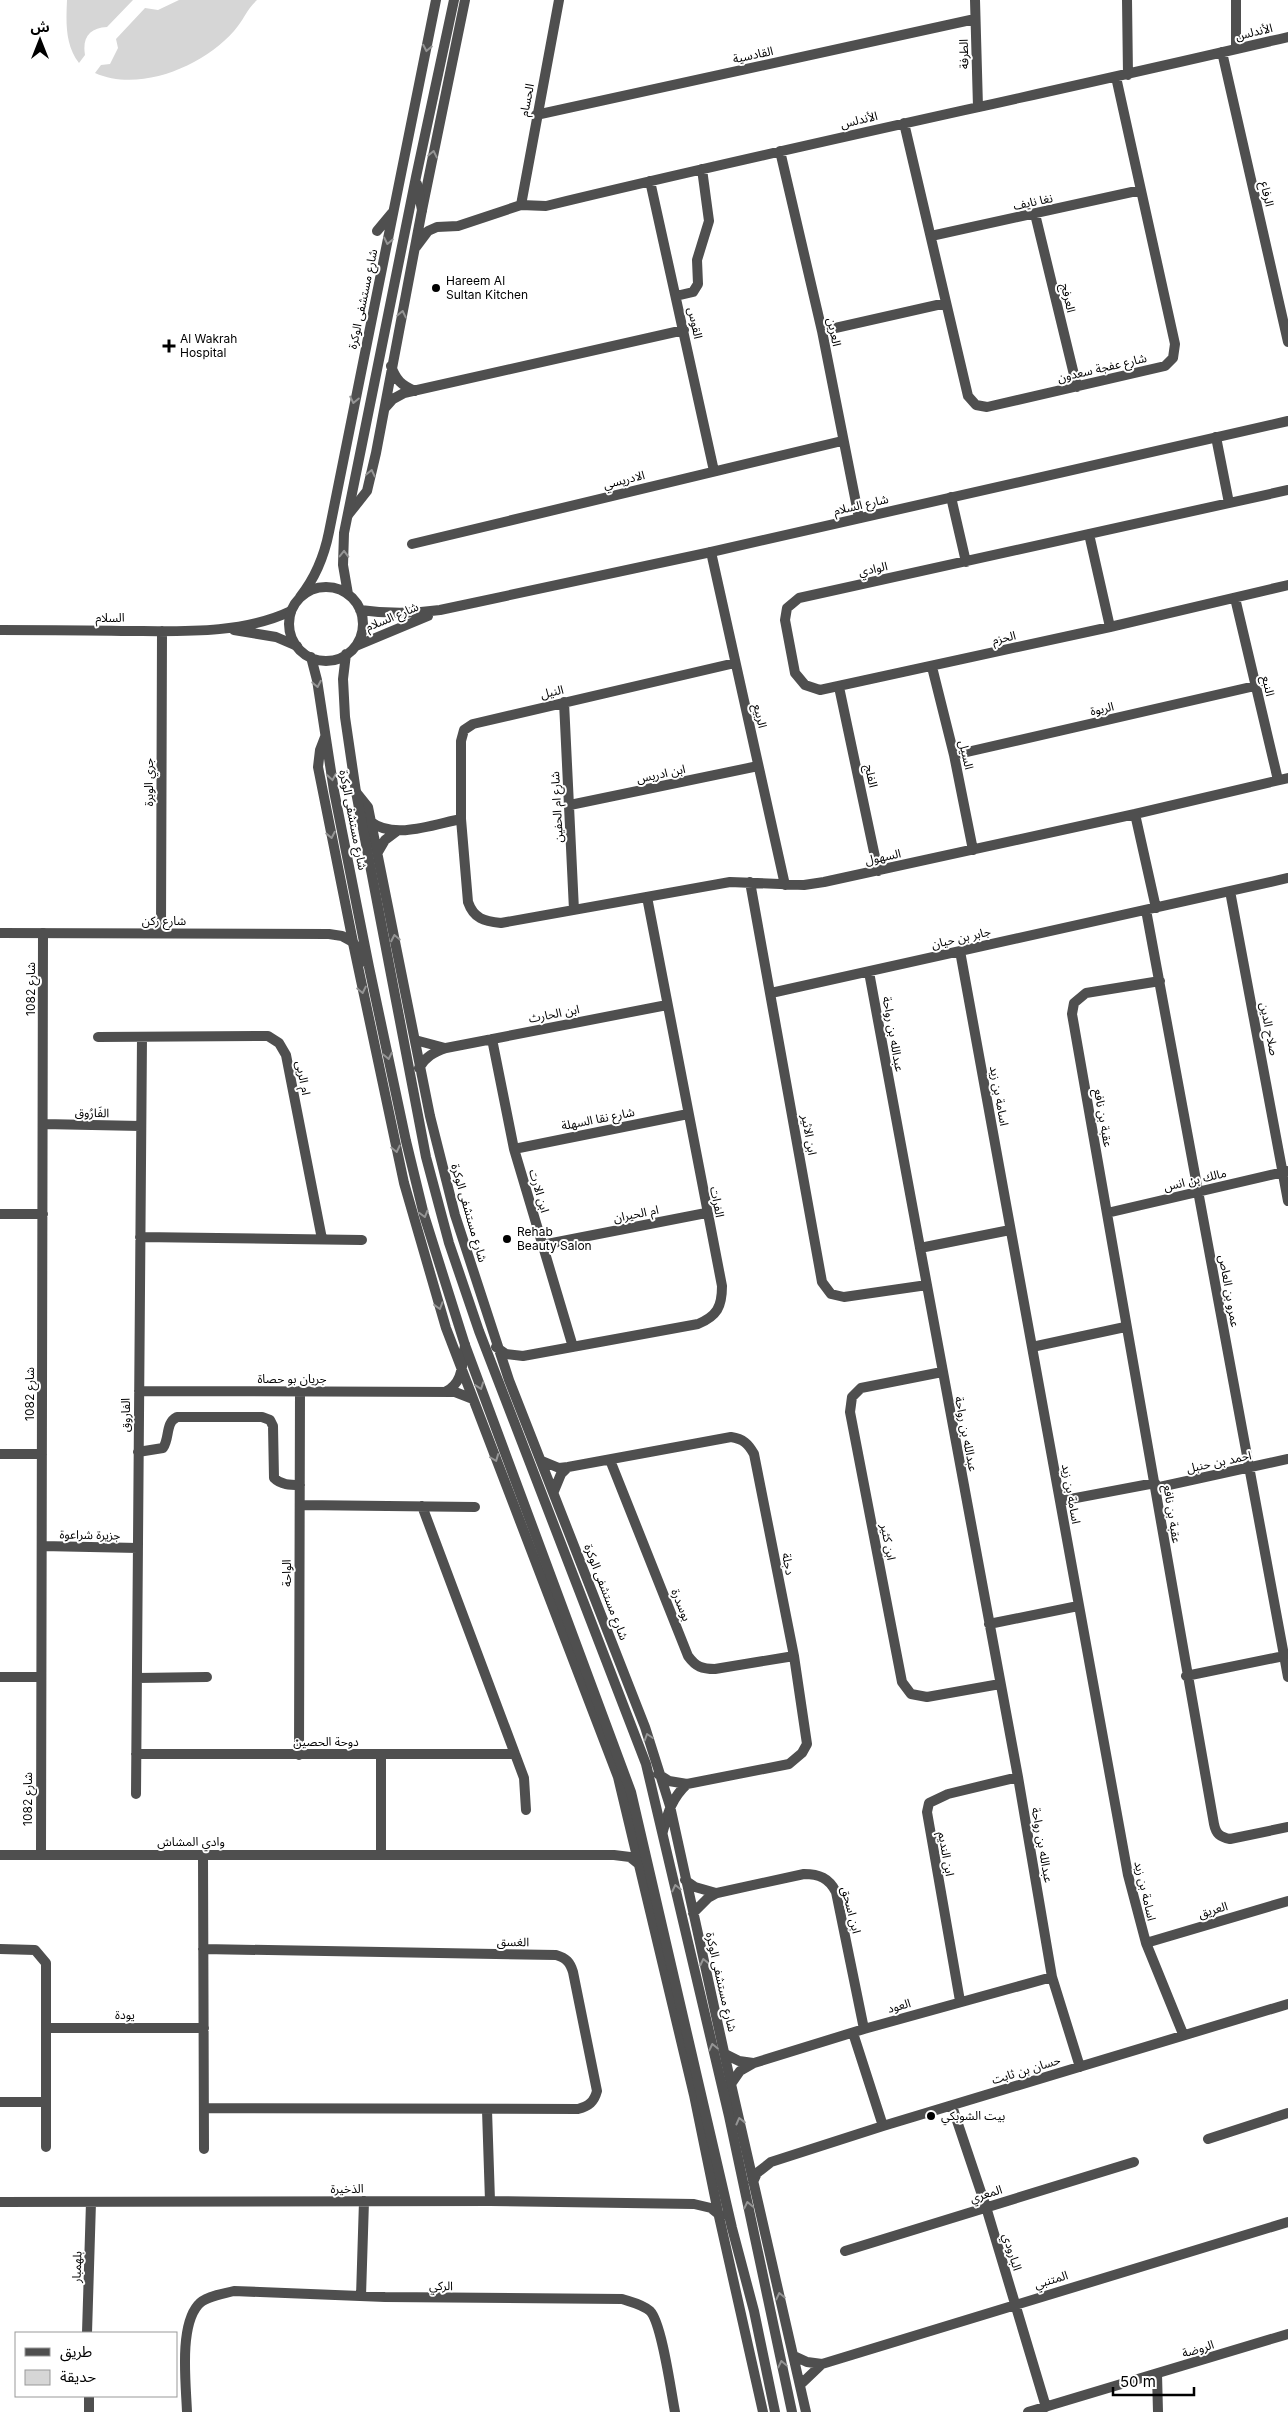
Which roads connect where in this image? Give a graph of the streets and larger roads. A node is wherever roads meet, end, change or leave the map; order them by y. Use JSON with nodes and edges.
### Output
{"nodes":[{"id":1,"x":436,"y":0,"type":"edge"},
{"id":2,"x":454,"y":0,"type":"edge"},
{"id":3,"x":464,"y":0,"type":"edge"},
{"id":4,"x":559,"y":0,"type":"edge"},
{"id":5,"x":975,"y":0,"type":"edge"},
{"id":6,"x":1127,"y":0,"type":"edge"},
{"id":7,"x":1236,"y":0,"type":"edge"},
{"id":8,"x":451,"y":12,"type":"junction"},
{"id":9,"x":975,"y":19,"type":"junction"},
{"id":10,"x":1288,"y":37,"type":"edge"},
{"id":11,"x":1236,"y":49,"type":"junction"},
{"id":12,"x":1222,"y":52,"type":"junction"},
{"id":13,"x":1128,"y":74,"type":"junction"},
{"id":14,"x":1116,"y":77,"type":"junction"},
{"id":15,"x":978,"y":107,"type":"junction"},
{"id":16,"x":536,"y":115,"type":"junction"},
{"id":17,"x":904,"y":123,"type":"junction"},
{"id":18,"x":780,"y":152,"type":"junction"},
{"id":19,"x":702,"y":169,"type":"junction"},
{"id":20,"x":416,"y":177,"type":"junction"},
{"id":21,"x":650,"y":181,"type":"junction"},
{"id":22,"x":1140,"y":190,"type":"junction"},
{"id":23,"x":521,"y":204,"type":"junction"},
{"id":24,"x":394,"y":210,"type":"junction"},
{"id":25,"x":422,"y":210,"type":"junction"},
{"id":26,"x":1036,"y":214,"type":"junction"},
{"id":27,"x":436,"y":227,"type":"junction"},
{"id":28,"x":377,"y":231,"type":"dead end"},
{"id":29,"x":931,"y":236,"type":"junction"},
{"id":30,"x":416,"y":247,"type":"junction"},
{"id":31,"x":676,"y":296,"type":"junction"},
{"id":32,"x":946,"y":303,"type":"junction"},
{"id":33,"x":684,"y":330,"type":"junction"},
{"id":34,"x":822,"y":331,"type":"junction"},
{"id":35,"x":1288,"y":339,"type":"edge"},
{"id":36,"x":391,"y":366,"type":"junction"},
{"id":37,"x":1076,"y":387,"type":"junction"},
{"id":38,"x":416,"y":391,"type":"junction"},
{"id":39,"x":385,"y":408,"type":"junction"},
{"id":40,"x":1288,"y":420,"type":"edge"},
{"id":41,"x":1216,"y":437,"type":"junction"},
{"id":42,"x":842,"y":440,"type":"junction"},
{"id":43,"x":714,"y":472,"type":"junction"},
{"id":44,"x":1288,"y":490,"type":"edge"},
{"id":45,"x":951,"y":497,"type":"junction"},
{"id":46,"x":1229,"y":503,"type":"junction"},
{"id":47,"x":348,"y":515,"type":"junction"},
{"id":48,"x":860,"y":518,"type":"junction"},
{"id":49,"x":1089,"y":534,"type":"junction"},
{"id":50,"x":412,"y":544,"type":"dead end"},
{"id":51,"x":711,"y":552,"type":"junction"},
{"id":52,"x":966,"y":562,"type":"junction"},
{"id":53,"x":1288,"y":585,"type":"edge"},
{"id":54,"x":348,"y":594,"type":"junction"},
{"id":55,"x":300,"y":597,"type":"junction"},
{"id":56,"x":1235,"y":598,"type":"junction"},
{"id":57,"x":788,"y":608,"type":"joint"},
{"id":58,"x":360,"y":610,"type":"junction"},
{"id":59,"x":440,"y":610,"type":"junction"},
{"id":60,"x":291,"y":611,"type":"junction"},
{"id":61,"x":220,"y":628,"type":"junction"},
{"id":62,"x":1110,"y":628,"type":"junction"},
{"id":63,"x":0,"y":630,"type":"edge"},
{"id":64,"x":162,"y":631,"type":"junction"},
{"id":65,"x":296,"y":646,"type":"junction"},
{"id":66,"x":355,"y":646,"type":"junction"},
{"id":67,"x":346,"y":654,"type":"junction"},
{"id":68,"x":311,"y":657,"type":"junction"},
{"id":69,"x":735,"y":663,"type":"junction"},
{"id":70,"x":932,"y":667,"type":"junction"},
{"id":71,"x":1255,"y":686,"type":"junction"},
{"id":72,"x":839,"y":687,"type":"junction"},
{"id":73,"x":564,"y":702,"type":"junction"},
{"id":74,"x":326,"y":736,"type":"junction"},
{"id":75,"x":954,"y":755,"type":"junction"},
{"id":76,"x":758,"y":766,"type":"junction"},
{"id":77,"x":1283,"y":779,"type":"edge"},
{"id":78,"x":356,"y":792,"type":"junction"},
{"id":79,"x":570,"y":806,"type":"junction"},
{"id":80,"x":1135,"y":814,"type":"junction"},
{"id":81,"x":461,"y":819,"type":"junction"},
{"id":82,"x":371,"y":822,"type":"junction"},
{"id":83,"x":397,"y":831,"type":"junction"},
{"id":84,"x":973,"y":850,"type":"junction"},
{"id":85,"x":378,"y":852,"type":"junction"},
{"id":86,"x":878,"y":871,"type":"junction"},
{"id":87,"x":1288,"y":878,"type":"edge"},
{"id":88,"x":750,"y":882,"type":"junction"},
{"id":89,"x":784,"y":885,"type":"junction"},
{"id":90,"x":1230,"y":891,"type":"junction"},
{"id":91,"x":647,"y":897,"type":"junction"},
{"id":92,"x":1151,"y":909,"type":"junction"},
{"id":93,"x":574,"y":910,"type":"junction"},
{"id":94,"x":347,"y":915,"type":"junction"},
{"id":95,"x":479,"y":919,"type":"joint"},
{"id":96,"x":0,"y":933,"type":"edge"},
{"id":97,"x":161,"y":933,"type":"junction"},
{"id":98,"x":43,"y":934,"type":"junction"},
{"id":99,"x":329,"y":934,"type":"junction"},
{"id":100,"x":353,"y":942,"type":"junction"},
{"id":101,"x":960,"y":951,"type":"junction"},
{"id":102,"x":369,"y":967,"type":"junction"},
{"id":103,"x":869,"y":972,"type":"junction"},
{"id":104,"x":1160,"y":981,"type":"junction"},
{"id":105,"x":771,"y":994,"type":"junction"},
{"id":106,"x":667,"y":1005,"type":"junction"},
{"id":107,"x":98,"y":1037,"type":"dead end"},
{"id":108,"x":142,"y":1037,"type":"junction"},
{"id":109,"x":492,"y":1039,"type":"junction"},
{"id":110,"x":415,"y":1040,"type":"junction"},
{"id":111,"x":446,"y":1048,"type":"junction"},
{"id":112,"x":420,"y":1066,"type":"junction"},
{"id":113,"x":412,"y":1086,"type":"junction"},
{"id":114,"x":688,"y":1114,"type":"junction"},
{"id":115,"x":43,"y":1124,"type":"junction"},
{"id":116,"x":141,"y":1126,"type":"junction"},
{"id":117,"x":514,"y":1149,"type":"junction"},
{"id":118,"x":1285,"y":1172,"type":"edge"},
{"id":119,"x":1198,"y":1192,"type":"junction"},
{"id":120,"x":1288,"y":1201,"type":"edge"},
{"id":121,"x":706,"y":1213,"type":"junction"},
{"id":122,"x":1108,"y":1213,"type":"junction"},
{"id":123,"x":0,"y":1214,"type":"edge"},
{"id":124,"x":43,"y":1214,"type":"junction"},
{"id":125,"x":1010,"y":1230,"type":"junction"},
{"id":126,"x":140,"y":1237,"type":"junction"},
{"id":127,"x":322,"y":1239,"type":"junction"},
{"id":128,"x":362,"y":1240,"type":"dead end"},
{"id":129,"x":542,"y":1245,"type":"junction"},
{"id":130,"x":920,"y":1248,"type":"junction"},
{"id":131,"x":927,"y":1285,"type":"junction"},
{"id":132,"x":1126,"y":1327,"type":"junction"},
{"id":133,"x":479,"y":1331,"type":"junction"},
{"id":134,"x":465,"y":1345,"type":"junction"},
{"id":135,"x":1032,"y":1346,"type":"junction"},
{"id":136,"x":573,"y":1347,"type":"junction"},
{"id":137,"x":498,"y":1348,"type":"junction"},
{"id":138,"x":523,"y":1356,"type":"junction"},
{"id":139,"x":461,"y":1370,"type":"junction"},
{"id":140,"x":942,"y":1372,"type":"junction"},
{"id":141,"x":509,"y":1380,"type":"junction"},
{"id":142,"x":139,"y":1391,"type":"junction"},
{"id":143,"x":300,"y":1392,"type":"junction"},
{"id":144,"x":444,"y":1392,"type":"junction"},
{"id":145,"x":473,"y":1399,"type":"junction"},
{"id":146,"x":138,"y":1452,"type":"junction"},
{"id":147,"x":0,"y":1454,"type":"edge"},
{"id":148,"x":42,"y":1454,"type":"junction"},
{"id":149,"x":1288,"y":1459,"type":"edge"},
{"id":150,"x":610,"y":1460,"type":"junction"},
{"id":151,"x":542,"y":1461,"type":"junction"},
{"id":152,"x":568,"y":1467,"type":"junction"},
{"id":153,"x":1249,"y":1468,"type":"junction"},
{"id":154,"x":300,"y":1486,"type":"junction"},
{"id":155,"x":1155,"y":1486,"type":"junction"},
{"id":156,"x":554,"y":1491,"type":"junction"},
{"id":157,"x":1060,"y":1501,"type":"junction"},
{"id":158,"x":300,"y":1504,"type":"junction"},
{"id":159,"x":422,"y":1506,"type":"junction"},
{"id":160,"x":475,"y":1507,"type":"dead end"},
{"id":161,"x":42,"y":1546,"type":"junction"},
{"id":162,"x":138,"y":1548,"type":"junction"},
{"id":163,"x":1078,"y":1606,"type":"junction"},
{"id":164,"x":989,"y":1624,"type":"junction"},
{"id":165,"x":794,"y":1656,"type":"junction"},
{"id":166,"x":1284,"y":1656,"type":"junction"},
{"id":167,"x":1186,"y":1676,"type":"junction"},
{"id":168,"x":0,"y":1677,"type":"edge"},
{"id":169,"x":41,"y":1677,"type":"junction"},
{"id":170,"x":207,"y":1677,"type":"dead end"},
{"id":171,"x":1288,"y":1677,"type":"edge"},
{"id":172,"x":137,"y":1678,"type":"junction"},
{"id":173,"x":1000,"y":1684,"type":"junction"},
{"id":174,"x":136,"y":1754,"type":"junction"},
{"id":175,"x":515,"y":1754,"type":"junction"},
{"id":176,"x":299,"y":1755,"type":"junction"},
{"id":177,"x":381,"y":1755,"type":"junction"},
{"id":178,"x":646,"y":1764,"type":"junction"},
{"id":179,"x":661,"y":1776,"type":"junction"},
{"id":180,"x":1018,"y":1777,"type":"junction"},
{"id":181,"x":687,"y":1784,"type":"junction"},
{"id":182,"x":136,"y":1794,"type":"dead end"},
{"id":183,"x":670,"y":1806,"type":"junction"},
{"id":184,"x":526,"y":1810,"type":"dead end"},
{"id":185,"x":637,"y":1815,"type":"junction"},
{"id":186,"x":1288,"y":1827,"type":"edge"},
{"id":187,"x":663,"y":1831,"type":"junction"},
{"id":188,"x":632,"y":1834,"type":"junction"},
{"id":189,"x":0,"y":1855,"type":"edge"},
{"id":190,"x":41,"y":1855,"type":"junction"},
{"id":191,"x":203,"y":1855,"type":"junction"},
{"id":192,"x":381,"y":1855,"type":"junction"},
{"id":193,"x":614,"y":1855,"type":"junction"},
{"id":194,"x":638,"y":1862,"type":"junction"},
{"id":195,"x":685,"y":1880,"type":"junction"},
{"id":196,"x":654,"y":1885,"type":"junction"},
{"id":197,"x":718,"y":1893,"type":"junction"},
{"id":198,"x":1288,"y":1901,"type":"edge"},
{"id":199,"x":693,"y":1913,"type":"junction"},
{"id":200,"x":1146,"y":1943,"type":"junction"},
{"id":201,"x":0,"y":1949,"type":"edge"},
{"id":202,"x":203,"y":1949,"type":"junction"},
{"id":203,"x":1052,"y":1977,"type":"junction"},
{"id":204,"x":960,"y":2001,"type":"junction"},
{"id":205,"x":1288,"y":2004,"type":"edge"},
{"id":206,"x":46,"y":2028,"type":"junction"},
{"id":207,"x":204,"y":2028,"type":"junction"},
{"id":208,"x":864,"y":2029,"type":"junction"},
{"id":209,"x":853,"y":2032,"type":"junction"},
{"id":210,"x":1183,"y":2034,"type":"junction"},
{"id":211,"x":725,"y":2054,"type":"junction"},
{"id":212,"x":754,"y":2063,"type":"junction"},
{"id":213,"x":1080,"y":2067,"type":"junction"},
{"id":214,"x":731,"y":2084,"type":"junction"},
{"id":215,"x":0,"y":2102,"type":"edge"},
{"id":216,"x":46,"y":2102,"type":"junction"},
{"id":217,"x":952,"y":2106,"type":"junction"},
{"id":218,"x":204,"y":2108,"type":"junction"},
{"id":219,"x":487,"y":2110,"type":"junction"},
{"id":220,"x":1288,"y":2113,"type":"edge"},
{"id":221,"x":883,"y":2126,"type":"junction"},
{"id":222,"x":733,"y":2134,"type":"junction"},
{"id":223,"x":1208,"y":2138,"type":"dead end"},
{"id":224,"x":46,"y":2147,"type":"dead end"},
{"id":225,"x":204,"y":2149,"type":"dead end"},
{"id":226,"x":748,"y":2153,"type":"junction"},
{"id":227,"x":771,"y":2162,"type":"junction"},
{"id":228,"x":1134,"y":2162,"type":"dead end"},
{"id":229,"x":754,"y":2182,"type":"junction"},
{"id":230,"x":712,"y":2183,"type":"junction"},
{"id":231,"x":490,"y":2201,"type":"junction"},
{"id":232,"x":0,"y":2202,"type":"edge"},
{"id":233,"x":91,"y":2202,"type":"junction"},
{"id":234,"x":364,"y":2202,"type":"junction"},
{"id":235,"x":694,"y":2204,"type":"junction"},
{"id":236,"x":986,"y":2207,"type":"junction"},
{"id":237,"x":718,"y":2212,"type":"junction"},
{"id":238,"x":1288,"y":2222,"type":"edge"},
{"id":239,"x":732,"y":2228,"type":"junction"},
{"id":240,"x":845,"y":2251,"type":"dead end"},
{"id":241,"x":361,"y":2296,"type":"junction"},
{"id":242,"x":1014,"y":2304,"type":"junction"},
{"id":243,"x":87,"y":2332,"type":"edge"},
{"id":244,"x":1288,"y":2334,"type":"edge"},
{"id":245,"x":794,"y":2356,"type":"junction"},
{"id":246,"x":822,"y":2364,"type":"junction"},
{"id":247,"x":181,"y":2372,"type":"edge"},
{"id":248,"x":1157,"y":2374,"type":"junction"},
{"id":249,"x":801,"y":2384,"type":"junction"},
{"id":250,"x":89,"y":2397,"type":"edge"},
{"id":251,"x":1046,"y":2407,"type":"junction"},
{"id":252,"x":89,"y":2412,"type":"edge"},
{"id":253,"x":187,"y":2412,"type":"edge"},
{"id":254,"x":675,"y":2412,"type":"edge"},
{"id":255,"x":763,"y":2412,"type":"edge"},
{"id":256,"x":775,"y":2412,"type":"edge"},
{"id":257,"x":792,"y":2412,"type":"edge"},
{"id":258,"x":806,"y":2412,"type":"edge"},
{"id":259,"x":1028,"y":2412,"type":"edge"},
{"id":260,"x":1158,"y":2412,"type":"edge"}],
"edges":[{"from":1,"to":24,"type":"street","name":"شارع مستشفى الوكرة","one_way":true},
{"from":2,"to":8,"type":"street"},
{"from":3,"to":8,"type":"street"},
{"from":25,"to":3,"type":"street","one_way":true},
{"from":4,"to":16,"type":"street","name":"الحسام"},
{"from":5,"to":9,"type":"street","name":"الطرفة"},
{"from":6,"to":13,"type":"street"},
{"from":7,"to":11,"type":"street"},
{"from":8,"to":20,"type":"street"},
{"from":9,"to":15,"type":"street","name":"الطرفة"},
{"from":9,"to":16,"type":"street","name":"القادسية"},
{"from":10,"to":11,"type":"street","name":"الأندلس"},
{"from":11,"to":12,"type":"street","name":"الأندلس"},
{"from":12,"to":13,"type":"street","name":"الأندلس"},
{"from":12,"to":35,"type":"street","name":"الرفاع"},
{"from":13,"to":14,"type":"street","name":"الأندلس"},
{"from":14,"to":15,"type":"street","name":"الأندلس"},
{"from":14,"to":22,"type":"street","name":"شارع عفجة سعدون"},
{"from":15,"to":17,"type":"street","name":"الأندلس"},
{"from":16,"to":23,"type":"street","name":"الحسام"},
{"from":17,"to":18,"type":"street","name":"الأندلس"},
{"from":17,"to":29,"type":"street","name":"شارع عفجة سعدون"},
{"from":18,"to":19,"type":"street","name":"الأندلس"},
{"from":18,"to":34,"type":"street","name":"العرين"},
{"from":19,"to":21,"type":"street","name":"الأندلس"},
{"from":19,"to":31,"type":"street"},
{"from":20,"to":25,"type":"street"},
{"from":20,"to":47,"type":"street"},
{"from":21,"to":23,"type":"street","name":"الأندلس"},
{"from":21,"to":31,"type":"street","name":"القوس"},
{"from":22,"to":26,"type":"street","name":"نغا نايف"},
{"from":22,"to":37,"type":"street","name":"شارع عفجة سعدون"},
{"from":23,"to":27,"type":"street","name":"الأندلس"},
{"from":24,"to":28,"type":"street"},
{"from":24,"to":55,"type":"street","name":"شارع مستشفى الوكرة","one_way":true},
{"from":25,"to":27,"type":"street"},
{"from":25,"to":30,"type":"street"},
{"from":26,"to":29,"type":"street","name":"نغا نايف"},
{"from":26,"to":37,"type":"street","name":"العرفج"},
{"from":27,"to":30,"type":"street"},
{"from":29,"to":32,"type":"street","name":"شارع عفجة سعدون"},
{"from":36,"to":30,"type":"street","one_way":true},
{"from":31,"to":33,"type":"street","name":"القوس"},
{"from":32,"to":34,"type":"street"},
{"from":32,"to":37,"type":"street","name":"شارع عفجة سعدون"},
{"from":33,"to":38,"type":"street"},
{"from":33,"to":43,"type":"street","name":"القوس"},
{"from":34,"to":42,"type":"street","name":"العرين"},
{"from":36,"to":38,"type":"street"},
{"from":36,"to":39,"type":"street"},
{"from":38,"to":39,"type":"street"},
{"from":47,"to":39,"type":"street","one_way":true},
{"from":40,"to":41,"type":"street","name":"شارع السلام"},
{"from":41,"to":45,"type":"street","name":"شارع السلام"},
{"from":41,"to":46,"type":"street"},
{"from":42,"to":43,"type":"street","name":"الادريسي"},
{"from":42,"to":48,"type":"street","name":"العرين"},
{"from":43,"to":50,"type":"street","name":"الادريسي"},
{"from":44,"to":46,"type":"street","name":"الوادي"},
{"from":45,"to":48,"type":"street","name":"شارع السلام"},
{"from":45,"to":52,"type":"street"},
{"from":46,"to":49,"type":"street","name":"الوادي"},
{"from":54,"to":47,"type":"street","one_way":true},
{"from":48,"to":51,"type":"street","name":"شارع السلام"},
{"from":49,"to":52,"type":"street","name":"الوادي"},
{"from":49,"to":62,"type":"street"},
{"from":51,"to":59,"type":"street","name":"شارع السلام"},
{"from":51,"to":69,"type":"street","name":"الربيع"},
{"from":52,"to":57,"type":"street","name":"الوادي"},
{"from":53,"to":56,"type":"street","name":"الحزم"},
{"from":54,"to":55,"type":"street"},
{"from":54,"to":58,"type":"street"},
{"from":55,"to":60,"type":"street"},
{"from":56,"to":62,"type":"street","name":"الحزم"},
{"from":56,"to":71,"type":"street","name":"النبع"},
{"from":57,"to":72,"type":"street","name":"الحزم"},
{"from":58,"to":59,"type":"street","name":"شارع السلام"},
{"from":58,"to":66,"type":"street"},
{"from":59,"to":66,"type":"street","name":"شارع السلام"},
{"from":60,"to":61,"type":"street","name":"السلام"},
{"from":60,"to":65,"type":"street"},
{"from":61,"to":64,"type":"street","name":"السلام"},
{"from":61,"to":65,"type":"street","name":"السلام"},
{"from":62,"to":70,"type":"street","name":"الحزم"},
{"from":63,"to":64,"type":"street","name":"السلام"},
{"from":64,"to":97,"type":"street","name":"جري الوبرة"},
{"from":65,"to":68,"type":"street"},
{"from":66,"to":67,"type":"street"},
{"from":67,"to":68,"type":"street"},
{"from":67,"to":78,"type":"street","name":"شارع مستشفى الوكرة"},
{"from":68,"to":74,"type":"street","name":"شارع مستشفى الوكرة","one_way":true},
{"from":69,"to":73,"type":"street","name":"النيل"},
{"from":69,"to":76,"type":"street","name":"الربيع"},
{"from":70,"to":72,"type":"street","name":"الحزم"},
{"from":70,"to":75,"type":"street","name":"السيل"},
{"from":71,"to":75,"type":"street","name":"الربوة"},
{"from":71,"to":77,"type":"street","name":"النبع"},
{"from":72,"to":86,"type":"street","name":"الفلج"},
{"from":73,"to":79,"type":"street","name":"شارع ام الحفين"},
{"from":73,"to":81,"type":"street","name":"النيل"},
{"from":74,"to":94,"type":"street","name":"شارع مستشفى الوكرة","one_way":true},
{"from":74,"to":102,"type":"street","name":"شارع مستشفى الوكرة","one_way":true},
{"from":75,"to":84,"type":"street","name":"السيل"},
{"from":76,"to":79,"type":"street","name":"ابن ادريس"},
{"from":76,"to":89,"type":"street","name":"الربيع"},
{"from":77,"to":80,"type":"street","name":"السهول"},
{"from":78,"to":82,"type":"street","name":"شارع مستشفى الوكرة"},
{"from":78,"to":113,"type":"street","name":"شارع مستشفى الوكرة"},
{"from":79,"to":93,"type":"street","name":"شارع ام الحفين"},
{"from":80,"to":84,"type":"street","name":"السهول"},
{"from":80,"to":92,"type":"street"},
{"from":81,"to":83,"type":"street"},
{"from":81,"to":95,"type":"street","name":"النيل"},
{"from":82,"to":83,"type":"street"},
{"from":82,"to":85,"type":"street","name":"شارع مستشفى الوكرة"},
{"from":83,"to":85,"type":"street"},
{"from":84,"to":86,"type":"street","name":"السهول"},
{"from":110,"to":85,"type":"street","name":"شارع مستشفى الوكرة","one_way":true},
{"from":86,"to":89,"type":"street","name":"السهول"},
{"from":87,"to":90,"type":"street","name":"جابر بن حيان"},
{"from":88,"to":89,"type":"street","name":"السهول"},
{"from":88,"to":91,"type":"street","name":"السهول"},
{"from":88,"to":105,"type":"street","name":"ابن الاثير"},
{"from":90,"to":92,"type":"street","name":"جابر بن حيان"},
{"from":90,"to":118,"type":"street","name":"صلاح الدين"},
{"from":91,"to":93,"type":"street","name":"السهول"},
{"from":91,"to":106,"type":"street","name":"الفرات"},
{"from":92,"to":101,"type":"street","name":"جابر بن حيان"},
{"from":92,"to":104,"type":"street","name":"عمرو بن العاص"},
{"from":93,"to":95,"type":"street","name":"السهول"},
{"from":94,"to":99,"type":"street"},
{"from":94,"to":100,"type":"street","name":"شارع مستشفى الوكرة"},
{"from":96,"to":98,"type":"street","name":"شارع ركن"},
{"from":97,"to":98,"type":"street","name":"شارع ركن"},
{"from":97,"to":99,"type":"street","name":"شارع ركن"},
{"from":98,"to":115,"type":"street","name":"شارع 1082"},
{"from":99,"to":100,"type":"street","name":"شارع ركن"},
{"from":100,"to":102,"type":"street","name":"شارع مستشفى الوكرة"},
{"from":100,"to":139,"type":"street","name":"شارع مستشفى الوكرة","one_way":true},
{"from":101,"to":103,"type":"street","name":"جابر بن حيان"},
{"from":101,"to":125,"type":"street","name":"اسامة بن زيد"},
{"from":102,"to":134,"type":"street","name":"شارع مستشفى الوكرة","one_way":true},
{"from":103,"to":105,"type":"street","name":"جابر بن حيان"},
{"from":103,"to":130,"type":"street","name":"عبدالله بن رواحة"},
{"from":104,"to":119,"type":"street","name":"عمرو بن العاص"},
{"from":104,"to":122,"type":"street","name":"عقبة بن نافع"},
{"from":105,"to":131,"type":"street","name":"ابن الاثير"},
{"from":106,"to":109,"type":"street","name":"ابن الحارث"},
{"from":106,"to":114,"type":"street","name":"الفرات"},
{"from":107,"to":108,"type":"street","name":"ام الربى"},
{"from":108,"to":116,"type":"street","name":"الفاروق"},
{"from":108,"to":127,"type":"street","name":"ام الربى"},
{"from":109,"to":111,"type":"street","name":"ابن الحارث"},
{"from":109,"to":117,"type":"street","name":"ابن الارت"},
{"from":110,"to":111,"type":"street","name":"ابن الحارث"},
{"from":110,"to":112,"type":"street","name":"شارع مستشفى الوكرة"},
{"from":111,"to":112,"type":"street","name":"ابن الحارث"},
{"from":112,"to":113,"type":"street","name":"ابن الحارث"},
{"from":112,"to":137,"type":"street","name":"شارع مستشفى الوكرة"},
{"from":113,"to":133,"type":"street","name":"شارع مستشفى الوكرة"},
{"from":114,"to":117,"type":"street","name":"شارع نقا السهلة"},
{"from":114,"to":121,"type":"street","name":"الفرات"},
{"from":115,"to":116,"type":"street","name":"الفَارُوق"},
{"from":115,"to":124,"type":"street","name":"شارع 1082"},
{"from":116,"to":126,"type":"street","name":"الفاروق"},
{"from":117,"to":129,"type":"street","name":"ابن الارت"},
{"from":118,"to":119,"type":"street","name":"مالك بن انس"},
{"from":118,"to":120,"type":"street","name":"صلاح الدين"},
{"from":119,"to":122,"type":"street","name":"مالك بن انس"},
{"from":119,"to":153,"type":"street","name":"عمرو بن العاص"},
{"from":121,"to":129,"type":"street","name":"ام الحيران"},
{"from":121,"to":136,"type":"street","name":"الفرات"},
{"from":122,"to":132,"type":"street","name":"عقبة بن نافع"},
{"from":123,"to":124,"type":"street"},
{"from":124,"to":148,"type":"street","name":"شارع 1082"},
{"from":125,"to":130,"type":"street"},
{"from":125,"to":135,"type":"street","name":"اسامة بن زيد"},
{"from":126,"to":127,"type":"street"},
{"from":126,"to":142,"type":"street","name":"الفاروق"},
{"from":127,"to":128,"type":"street"},
{"from":129,"to":136,"type":"street","name":"ابن الارت"},
{"from":130,"to":131,"type":"street","name":"عبدالله بن رواحة"},
{"from":131,"to":140,"type":"street","name":"عبدالله بن رواحة"},
{"from":132,"to":135,"type":"street"},
{"from":132,"to":155,"type":"street","name":"عقبة بن نافع"},
{"from":133,"to":137,"type":"street","name":"الفرات"},
{"from":133,"to":178,"type":"street","name":"شارع مستشفى الوكرة"},
{"from":134,"to":139,"type":"street"},
{"from":134,"to":185,"type":"street","name":"شارع مستشفى الوكرة","one_way":true},
{"from":135,"to":157,"type":"street","name":"اسامة بن زيد"},
{"from":136,"to":138,"type":"street","name":"الفرات"},
{"from":137,"to":138,"type":"street","name":"الفرات"},
{"from":137,"to":141,"type":"street","name":"شارع مستشفى الوكرة"},
{"from":138,"to":141,"type":"street"},
{"from":139,"to":144,"type":"street"},
{"from":139,"to":145,"type":"street","name":"شارع مستشفى الوكرة"},
{"from":140,"to":164,"type":"street","name":"عبدالله بن رواحة"},
{"from":140,"to":173,"type":"street","name":"ابن كثير"},
{"from":141,"to":151,"type":"street","name":"شارع مستشفى الوكرة"},
{"from":142,"to":143,"type":"street","name":"جريان بو حصاة"},
{"from":142,"to":146,"type":"street","name":"الفاروق"},
{"from":143,"to":144,"type":"street","name":"جريان بو حصاة"},
{"from":143,"to":154,"type":"street","name":"الواحة"},
{"from":144,"to":145,"type":"street","name":"جريان بو حصاة"},
{"from":145,"to":188,"type":"street","name":"شارع مستشفى الوكرة","one_way":true},
{"from":146,"to":154,"type":"street"},
{"from":146,"to":162,"type":"street","name":"الفاروق"},
{"from":147,"to":148,"type":"street"},
{"from":148,"to":161,"type":"street","name":"شارع 1082"},
{"from":149,"to":153,"type":"street","name":"احمد بن حنبل"},
{"from":150,"to":152,"type":"street","name":"دجلة"},
{"from":150,"to":165,"type":"street","name":"بوسدرة"},
{"from":150,"to":165,"type":"street","name":"دجلة"},
{"from":151,"to":152,"type":"street","name":"دجلة"},
{"from":151,"to":156,"type":"street","name":"شارع مستشفى الوكرة"},
{"from":152,"to":156,"type":"street"},
{"from":153,"to":155,"type":"street","name":"احمد بن حنبل"},
{"from":153,"to":166,"type":"street","name":"عمرو بن العاص"},
{"from":154,"to":158,"type":"street","name":"الواحة"},
{"from":155,"to":157,"type":"street","name":"احمد بن حنبل"},
{"from":155,"to":167,"type":"street","name":"عقبة بن نافع"},
{"from":179,"to":156,"type":"street","name":"شارع مستشفى الوكرة","one_way":true},
{"from":157,"to":163,"type":"street","name":"اسامة بن زيد"},
{"from":158,"to":159,"type":"street"},
{"from":158,"to":176,"type":"street","name":"الواحة"},
{"from":159,"to":160,"type":"street"},
{"from":159,"to":175,"type":"street"},
{"from":161,"to":162,"type":"street","name":"جزيرة شراعوة"},
{"from":161,"to":169,"type":"street","name":"شارع 1082"},
{"from":162,"to":172,"type":"street","name":"الفاروق"},
{"from":163,"to":164,"type":"street"},
{"from":163,"to":200,"type":"street","name":"اسامة بن زيد"},
{"from":164,"to":173,"type":"street","name":"عبدالله بن رواحة"},
{"from":165,"to":181,"type":"street","name":"دجلة"},
{"from":166,"to":167,"type":"street"},
{"from":166,"to":171,"type":"street","name":"عمرو بن العاص"},
{"from":167,"to":186,"type":"street","name":"عقبة بن نافع"},
{"from":168,"to":169,"type":"street"},
{"from":169,"to":190,"type":"street","name":"شارع 1082"},
{"from":170,"to":172,"type":"street"},
{"from":172,"to":174,"type":"street","name":"الفاروق"},
{"from":173,"to":180,"type":"street","name":"عبدالله بن رواحة"},
{"from":174,"to":176,"type":"street","name":"دوحة الحصين"},
{"from":174,"to":182,"type":"street","name":"الفاروق"},
{"from":175,"to":177,"type":"street","name":"دوحة الحصين"},
{"from":175,"to":184,"type":"street"},
{"from":176,"to":177,"type":"street","name":"دوحة الحصين"},
{"from":177,"to":192,"type":"street"},
{"from":178,"to":179,"type":"street","name":"دجلة"},
{"from":178,"to":187,"type":"street","name":"شارع مستشفى الوكرة"},
{"from":179,"to":181,"type":"street","name":"دجلة"},
{"from":179,"to":183,"type":"street","name":"شارع مستشفى الوكرة"},
{"from":180,"to":203,"type":"street","name":"عبدالله بن رواحة"},
{"from":180,"to":204,"type":"street","name":"ابن النديم"},
{"from":181,"to":183,"type":"street"},
{"from":183,"to":187,"type":"street"},
{"from":183,"to":195,"type":"street","name":"شارع مستشفى الوكرة"},
{"from":185,"to":188,"type":"street"},
{"from":185,"to":196,"type":"street","name":"شارع مستشفى الوكرة"},
{"from":222,"to":187,"type":"street","name":"شارع مستشفى الوكرة","one_way":true},
{"from":188,"to":193,"type":"street"},
{"from":188,"to":194,"type":"street","name":"شارع مستشفى الوكرة"},
{"from":189,"to":190,"type":"street","name":"وادي المشاش"},
{"from":190,"to":191,"type":"street","name":"وادي المشاش"},
{"from":191,"to":192,"type":"street","name":"وادي المشاش"},
{"from":191,"to":202,"type":"street"},
{"from":192,"to":193,"type":"street","name":"وادي المشاش"},
{"from":193,"to":194,"type":"street","name":"وادي المشاش"},
{"from":194,"to":196,"type":"street"},
{"from":194,"to":230,"type":"street","name":"شارع مستشفى الوكرة"},
{"from":195,"to":197,"type":"street"},
{"from":195,"to":199,"type":"street","name":"شارع مستشفى الوكرة"},
{"from":196,"to":239,"type":"street","name":"شارع مستشفى الوكرة"},
{"from":197,"to":199,"type":"street","name":"ابن اسحق"},
{"from":197,"to":208,"type":"street","name":"ابن اسحق"},
{"from":198,"to":200,"type":"street","name":"العريق"},
{"from":211,"to":199,"type":"street","name":"شارع مستشفى الوكرة","one_way":true},
{"from":200,"to":210,"type":"street","name":"اسامة بن زيد"},
{"from":201,"to":206,"type":"street"},
{"from":202,"to":207,"type":"street"},
{"from":202,"to":219,"type":"street","name":"الغسق"},
{"from":203,"to":204,"type":"street","name":"العود"},
{"from":203,"to":213,"type":"street","name":"عبدالله بن رواحة"},
{"from":204,"to":208,"type":"street","name":"العود"},
{"from":205,"to":210,"type":"street","name":"حسان بن ثابت"},
{"from":206,"to":207,"type":"street","name":"يودة"},
{"from":206,"to":216,"type":"street"},
{"from":207,"to":218,"type":"street"},
{"from":208,"to":209,"type":"street","name":"العود"},
{"from":209,"to":212,"type":"street","name":"العود"},
{"from":209,"to":221,"type":"street"},
{"from":210,"to":213,"type":"street","name":"حسان بن ثابت"},
{"from":211,"to":212,"type":"street"},
{"from":211,"to":214,"type":"street","name":"شارع مستشفى الوكرة"},
{"from":212,"to":214,"type":"street","name":"العود"},
{"from":213,"to":217,"type":"street","name":"حسان بن ثابت"},
{"from":226,"to":214,"type":"street","name":"شارع مستشفى الوكرة","one_way":true},
{"from":215,"to":216,"type":"street"},
{"from":216,"to":224,"type":"street"},
{"from":217,"to":221,"type":"street","name":"حسان بن ثابت"},
{"from":217,"to":236,"type":"street","name":"البارودي"},
{"from":218,"to":219,"type":"street","name":"الغسق"},
{"from":218,"to":225,"type":"street"},
{"from":219,"to":231,"type":"street"},
{"from":220,"to":223,"type":"street"},
{"from":221,"to":227,"type":"street","name":"حسان بن ثابت"},
{"from":222,"to":226,"type":"street"},
{"from":257,"to":222,"type":"street","name":"شارع مستشفى الوكرة","one_way":true},
{"from":226,"to":227,"type":"street"},
{"from":226,"to":229,"type":"street","name":"شارع مستشفى الوكرة"},
{"from":227,"to":229,"type":"street","name":"حسان بن ثابت"},
{"from":228,"to":236,"type":"street","name":"المعري"},
{"from":245,"to":229,"type":"street","name":"شارع مستشفى الوكرة","one_way":true},
{"from":230,"to":235,"type":"street"},
{"from":230,"to":237,"type":"street","name":"شارع مستشفى الوكرة"},
{"from":231,"to":234,"type":"street","name":"الذخيرة"},
{"from":231,"to":235,"type":"street","name":"الذخيرة"},
{"from":232,"to":233,"type":"street","name":"الذخيرة"},
{"from":233,"to":234,"type":"street","name":"الذخيرة"},
{"from":233,"to":243,"type":"street","name":"بلهمبار"},
{"from":234,"to":241,"type":"street"},
{"from":235,"to":237,"type":"street","name":"الذخيرة"},
{"from":236,"to":240,"type":"street","name":"المعري"},
{"from":236,"to":242,"type":"street","name":"البارودي"},
{"from":237,"to":239,"type":"street"},
{"from":237,"to":255,"type":"street","name":"شارع مستشفى الوكرة"},
{"from":238,"to":242,"type":"street","name":"المتنبي"},
{"from":239,"to":256,"type":"street","name":"شارع مستشفى الوكرة"},
{"from":241,"to":247,"type":"street","name":"الركي"},
{"from":241,"to":254,"type":"street","name":"الركي"},
{"from":242,"to":246,"type":"street","name":"المتنبي"},
{"from":242,"to":251,"type":"street","name":"البارودي"},
{"from":244,"to":248,"type":"street","name":"الروضة"},
{"from":245,"to":246,"type":"street"},
{"from":245,"to":249,"type":"street","name":"شارع مستشفى الوكرة"},
{"from":246,"to":249,"type":"street","name":"المتنبي"},
{"from":247,"to":253,"type":"street","name":"الركي"},
{"from":248,"to":251,"type":"street","name":"الروضة"},
{"from":248,"to":260,"type":"street"},
{"from":249,"to":258,"type":"street","name":"شارع مستشفى الوكرة"},
{"from":250,"to":252,"type":"street"},
{"from":251,"to":259,"type":"street","name":"الروضة"}]}
